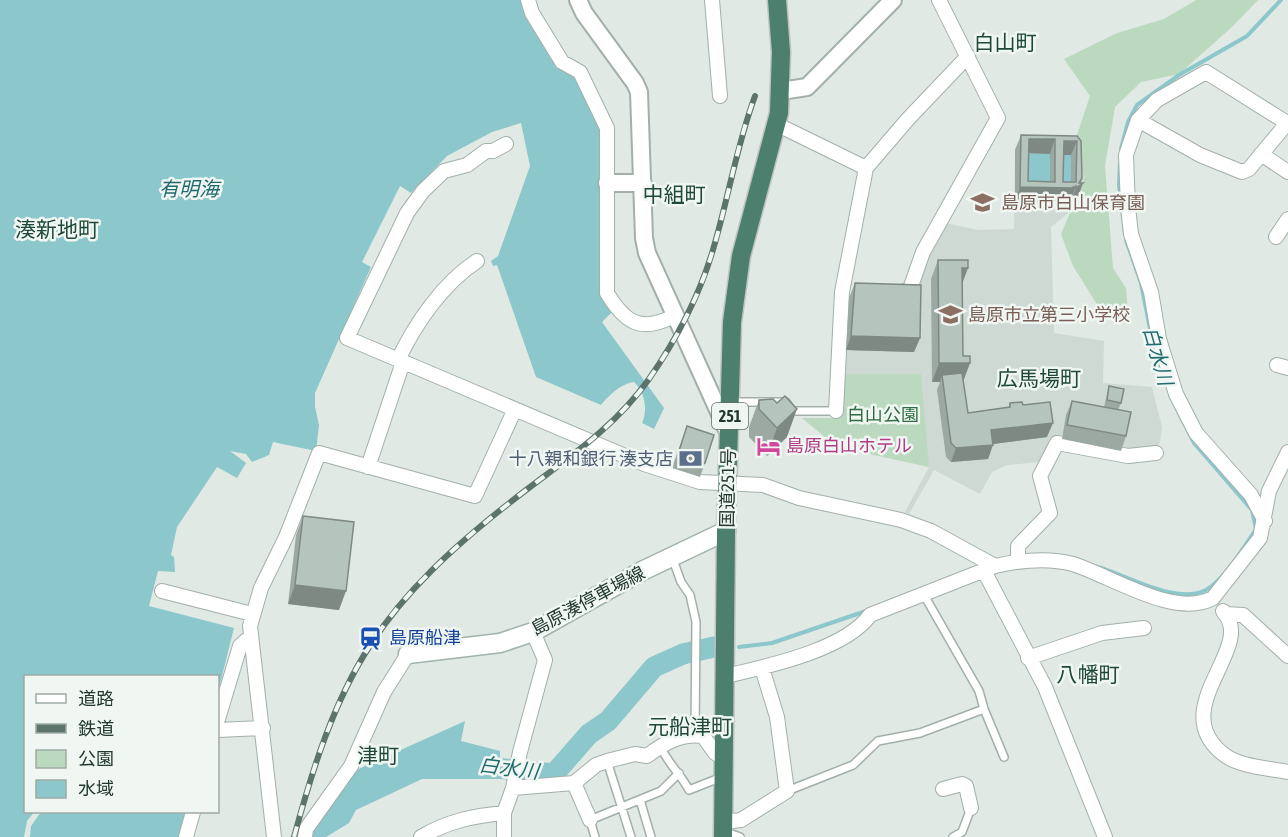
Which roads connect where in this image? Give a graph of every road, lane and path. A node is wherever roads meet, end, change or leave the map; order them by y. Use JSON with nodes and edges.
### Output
{"nodes":[{"id":1,"x":528,"y":0,"type":"edge"},
{"id":2,"x":579,"y":0,"type":"edge"},
{"id":3,"x":712,"y":0,"type":"edge"},
{"id":4,"x":777,"y":0,"type":"edge"},
{"id":5,"x":893,"y":0,"type":"edge"},
{"id":6,"x":939,"y":0,"type":"edge"},
{"id":7,"x":968,"y":56,"type":"junction"},
{"id":8,"x":781,"y":91,"type":"junction"},
{"id":9,"x":720,"y":96,"type":"dead end"},
{"id":10,"x":1138,"y":120,"type":"junction"},
{"id":11,"x":1288,"y":122,"type":"edge"},
{"id":12,"x":776,"y":124,"type":"junction"},
{"id":13,"x":506,"y":144,"type":"dead end"},
{"id":14,"x":1261,"y":154,"type":"junction"},
{"id":15,"x":866,"y":168,"type":"junction"},
{"id":16,"x":1288,"y":172,"type":"edge"},
{"id":17,"x":607,"y":183,"type":"junction"},
{"id":18,"x":643,"y":183,"type":"junction"},
{"id":19,"x":1288,"y":219,"type":"edge"},
{"id":20,"x":1276,"y":237,"type":"dead end"},
{"id":21,"x":477,"y":261,"type":"dead end"},
{"id":22,"x":889,"y":293,"type":"edge"},
{"id":23,"x":674,"y":316,"type":"junction"},
{"id":24,"x":401,"y":361,"type":"junction"},
{"id":25,"x":730,"y":402,"type":"junction"},
{"id":26,"x":516,"y":409,"type":"junction"},
{"id":27,"x":836,"y":411,"type":"joint"},
{"id":28,"x":729,"y":434,"type":"junction"},
{"id":29,"x":1288,"y":452,"type":"edge"},
{"id":30,"x":1156,"y":453,"type":"dead end"},
{"id":31,"x":368,"y":467,"type":"junction"},
{"id":32,"x":728,"y":483,"type":"junction"},
{"id":33,"x":1265,"y":520,"type":"junction"},
{"id":34,"x":726,"y":531,"type":"junction"},
{"id":35,"x":672,"y":557,"type":"junction"},
{"id":36,"x":1018,"y":561,"type":"junction"},
{"id":37,"x":990,"y":566,"type":"junction"},
{"id":38,"x":162,"y":591,"type":"dead end"},
{"id":39,"x":924,"y":595,"type":"junction"},
{"id":40,"x":1213,"y":598,"type":"junction"},
{"id":41,"x":252,"y":614,"type":"junction"},
{"id":42,"x":1225,"y":614,"type":"junction"},
{"id":43,"x":1144,"y":628,"type":"dead end"},
{"id":44,"x":533,"y":632,"type":"junction"},
{"id":45,"x":251,"y":636,"type":"junction"},
{"id":46,"x":408,"y":654,"type":"joint"},
{"id":47,"x":1288,"y":656,"type":"edge"},
{"id":48,"x":1028,"y":658,"type":"junction"},
{"id":49,"x":762,"y":668,"type":"junction"},
{"id":50,"x":726,"y":676,"type":"junction"},
{"id":51,"x":984,"y":709,"type":"junction"},
{"id":52,"x":219,"y":716,"type":"edge"},
{"id":53,"x":263,"y":728,"type":"junction"},
{"id":54,"x":219,"y":730,"type":"edge"},
{"id":55,"x":695,"y":735,"type":"junction"},
{"id":56,"x":660,"y":746,"type":"junction"},
{"id":57,"x":1004,"y":756,"type":"dead end"},
{"id":58,"x":607,"y":760,"type":"junction"},
{"id":59,"x":725,"y":768,"type":"junction"},
{"id":60,"x":1288,"y":772,"type":"edge"},
{"id":61,"x":679,"y":773,"type":"junction"},
{"id":62,"x":574,"y":783,"type":"junction"},
{"id":63,"x":514,"y":785,"type":"junction"},
{"id":64,"x":943,"y":789,"type":"dead end"},
{"id":65,"x":787,"y":791,"type":"junction"},
{"id":66,"x":640,"y":800,"type":"junction"},
{"id":67,"x":623,"y":806,"type":"junction"},
{"id":68,"x":970,"y":808,"type":"joint"},
{"id":69,"x":193,"y":813,"type":"edge"},
{"id":70,"x":504,"y":813,"type":"junction"},
{"id":71,"x":590,"y":820,"type":"junction"},
{"id":72,"x":727,"y":832,"type":"edge"},
{"id":73,"x":186,"y":837,"type":"edge"},
{"id":74,"x":274,"y":837,"type":"edge"},
{"id":75,"x":305,"y":837,"type":"edge"},
{"id":76,"x":421,"y":837,"type":"edge"},
{"id":77,"x":504,"y":837,"type":"edge"},
{"id":78,"x":595,"y":837,"type":"edge"},
{"id":79,"x":631,"y":837,"type":"edge"},
{"id":80,"x":651,"y":837,"type":"edge"},
{"id":81,"x":953,"y":837,"type":"edge"},
{"id":82,"x":1105,"y":837,"type":"edge"}],
"edges":[{"from":1,"to":17,"type":"street"},
{"from":2,"to":18,"type":"street"},
{"from":3,"to":9,"type":"street"},
{"from":4,"to":8,"type":"highway","name":"国道251号","number":"251"},
{"from":5,"to":8,"type":"street"},
{"from":6,"to":7,"type":"street"},
{"from":7,"to":15,"type":"street"},
{"from":7,"to":22,"type":"street"},
{"from":8,"to":12,"type":"highway","name":"国道251号","number":"251"},
{"from":10,"to":11,"type":"street"},
{"from":10,"to":14,"type":"street"},
{"from":10,"to":33,"type":"street"},
{"from":11,"to":14,"type":"street"},
{"from":12,"to":15,"type":"street"},
{"from":12,"to":25,"type":"highway","name":"国道251号","number":"251"},
{"from":13,"to":24,"type":"street"},
{"from":14,"to":16,"type":"street"},
{"from":15,"to":27,"type":"street"},
{"from":17,"to":18,"type":"street"},
{"from":17,"to":23,"type":"street"},
{"from":18,"to":23,"type":"street"},
{"from":19,"to":20,"type":"street"},
{"from":21,"to":24,"type":"street"},
{"from":23,"to":28,"type":"street"},
{"from":24,"to":26,"type":"street"},
{"from":24,"to":31,"type":"street"},
{"from":25,"to":27,"type":"lane"},
{"from":25,"to":28,"type":"highway","name":"国道251号","number":"251"},
{"from":26,"to":31,"type":"street"},
{"from":26,"to":32,"type":"street"},
{"from":28,"to":32,"type":"highway","name":"国道251号","number":"251"},
{"from":29,"to":33,"type":"street"},
{"from":30,"to":36,"type":"street"},
{"from":31,"to":41,"type":"street"},
{"from":32,"to":34,"type":"highway","name":"国道251号","number":"251"},
{"from":32,"to":37,"type":"street"},
{"from":33,"to":40,"type":"street"},
{"from":34,"to":35,"type":"main road","name":"島原湊停車場線"},
{"from":34,"to":50,"type":"highway","name":"国道251号","number":"251"},
{"from":35,"to":44,"type":"main road","name":"島原湊停車場線"},
{"from":35,"to":55,"type":"lane"},
{"from":36,"to":37,"type":"street"},
{"from":36,"to":40,"type":"street"},
{"from":37,"to":39,"type":"street"},
{"from":37,"to":48,"type":"street"},
{"from":38,"to":41,"type":"street"},
{"from":39,"to":49,"type":"street"},
{"from":39,"to":51,"type":"lane"},
{"from":40,"to":42,"type":"street"},
{"from":41,"to":45,"type":"street"},
{"from":42,"to":47,"type":"street"},
{"from":42,"to":60,"type":"street"},
{"from":43,"to":48,"type":"street"},
{"from":44,"to":46,"type":"main road","name":"島原湊停車場線"},
{"from":44,"to":63,"type":"street"},
{"from":45,"to":52,"type":"street"},
{"from":45,"to":53,"type":"street"},
{"from":46,"to":75,"type":"street"},
{"from":48,"to":82,"type":"street"},
{"from":49,"to":50,"type":"street"},
{"from":49,"to":65,"type":"street"},
{"from":50,"to":59,"type":"highway","name":"国道251号","number":"251"},
{"from":51,"to":57,"type":"lane"},
{"from":51,"to":65,"type":"lane"},
{"from":53,"to":54,"type":"street"},
{"from":53,"to":74,"type":"street"},
{"from":55,"to":56,"type":"street"},
{"from":55,"to":59,"type":"street"},
{"from":56,"to":58,"type":"street"},
{"from":56,"to":61,"type":"lane"},
{"from":58,"to":62,"type":"street"},
{"from":58,"to":67,"type":"lane"},
{"from":59,"to":61,"type":"lane"},
{"from":59,"to":72,"type":"highway","name":"国道251号","number":"251"},
{"from":61,"to":66,"type":"lane"},
{"from":62,"to":63,"type":"street"},
{"from":62,"to":71,"type":"street"},
{"from":63,"to":70,"type":"street"},
{"from":64,"to":68,"type":"street"},
{"from":65,"to":72,"type":"street"},
{"from":66,"to":67,"type":"lane"},
{"from":66,"to":80,"type":"lane"},
{"from":67,"to":71,"type":"lane"},
{"from":67,"to":79,"type":"lane"},
{"from":68,"to":81,"type":"lane"},
{"from":69,"to":73,"type":"street"},
{"from":70,"to":76,"type":"street"},
{"from":70,"to":77,"type":"street"},
{"from":71,"to":78,"type":"lane"}]}
